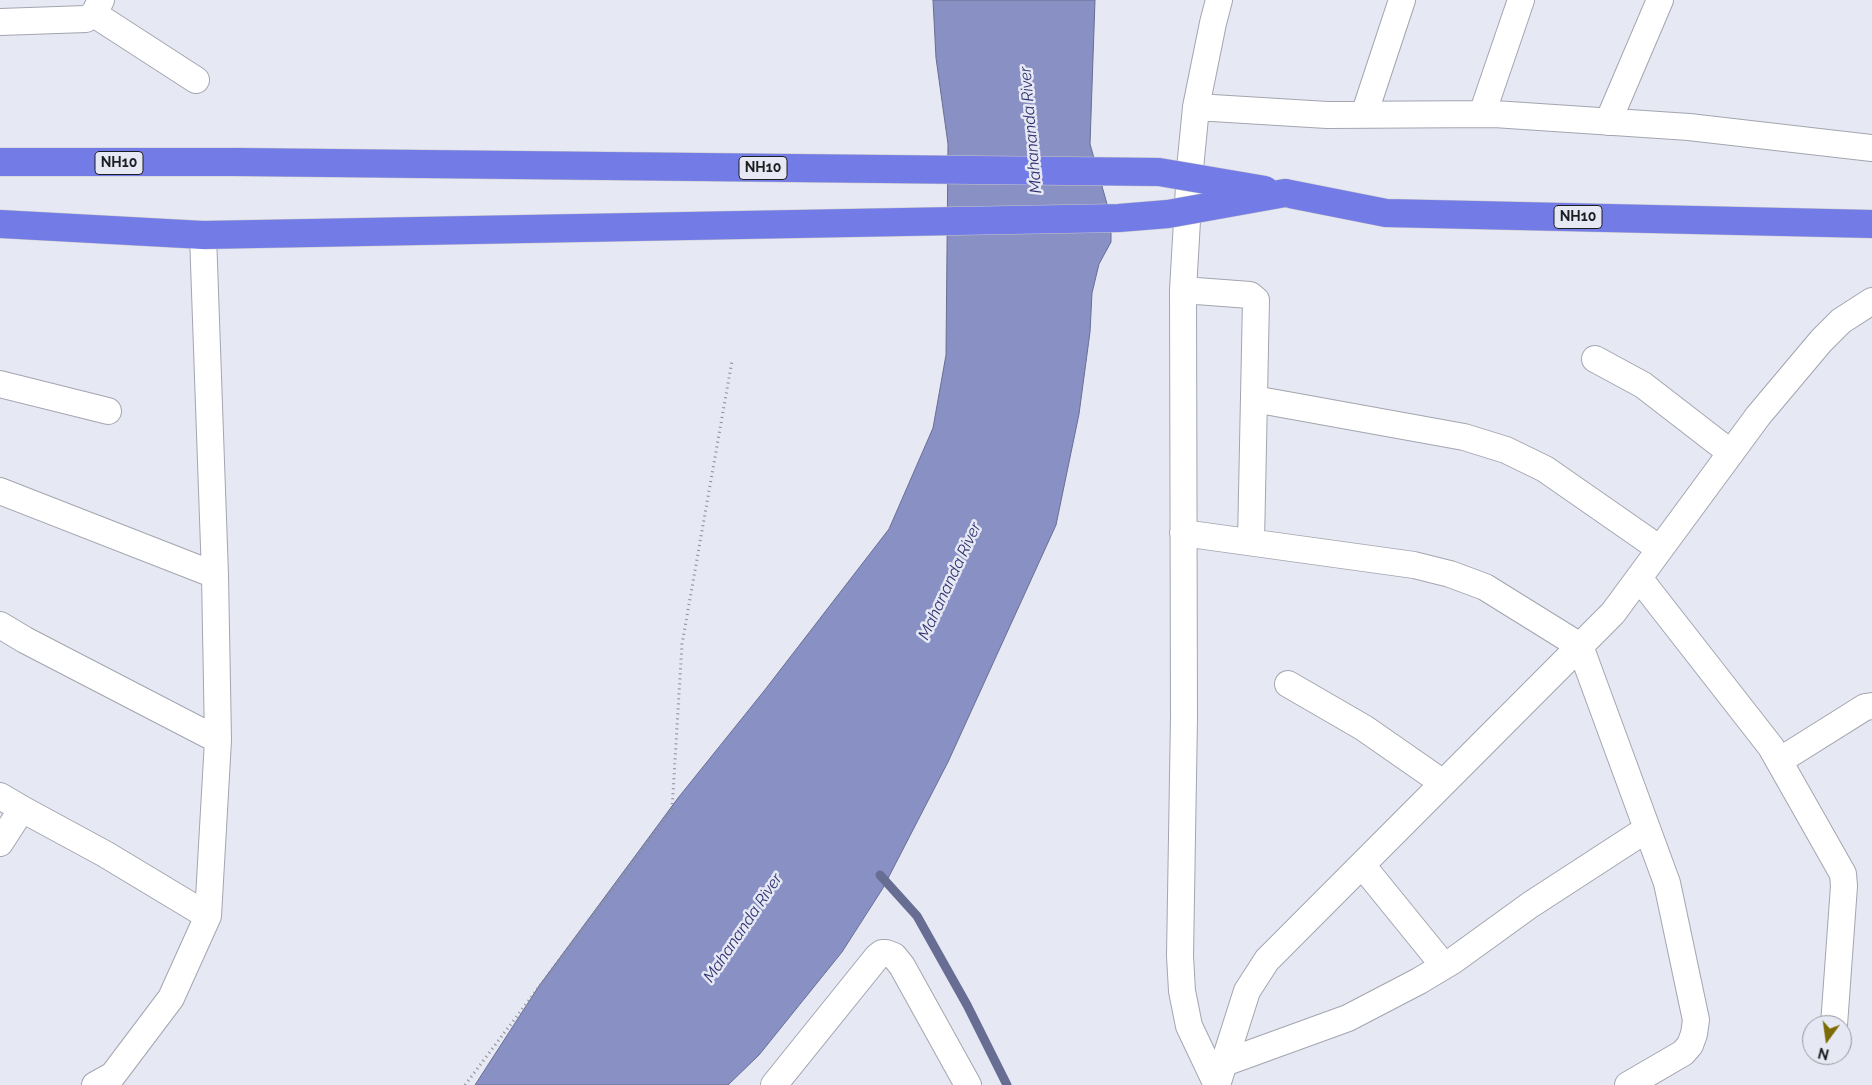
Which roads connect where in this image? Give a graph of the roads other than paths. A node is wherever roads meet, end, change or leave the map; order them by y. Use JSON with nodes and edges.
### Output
{"nodes":[{"id":1,"x":1219,"y":0,"type":"edge"},
{"id":2,"x":1402,"y":0,"type":"edge"},
{"id":3,"x":1521,"y":0,"type":"edge"},
{"id":4,"x":1660,"y":0,"type":"edge"},
{"id":5,"x":98,"y":7,"type":"edge"},
{"id":6,"x":0,"y":22,"type":"edge"},
{"id":7,"x":196,"y":80,"type":"dead end"},
{"id":8,"x":1196,"y":107,"type":"junction"},
{"id":9,"x":1482,"y":114,"type":"junction"},
{"id":10,"x":1364,"y":115,"type":"junction"},
{"id":11,"x":1608,"y":122,"type":"junction"},
{"id":12,"x":1872,"y":148,"type":"edge"},
{"id":13,"x":0,"y":162,"type":"edge"},
{"id":14,"x":1286,"y":193,"type":"junction"},
{"id":15,"x":0,"y":224,"type":"edge"},
{"id":16,"x":1872,"y":224,"type":"edge"},
{"id":17,"x":203,"y":235,"type":"junction"},
{"id":18,"x":1183,"y":290,"type":"junction"},
{"id":19,"x":1872,"y":301,"type":"edge"},
{"id":20,"x":1596,"y":359,"type":"dead end"},
{"id":21,"x":0,"y":384,"type":"edge"},
{"id":22,"x":1254,"y":399,"type":"junction"},
{"id":23,"x":108,"y":411,"type":"dead end"},
{"id":24,"x":1730,"y":453,"type":"junction"},
{"id":25,"x":0,"y":491,"type":"edge"},
{"id":26,"x":1183,"y":533,"type":"junction"},
{"id":27,"x":1250,"y":542,"type":"junction"},
{"id":28,"x":1660,"y":550,"type":"junction"},
{"id":29,"x":215,"y":575,"type":"junction"},
{"id":30,"x":1640,"y":578,"type":"junction"},
{"id":31,"x":0,"y":625,"type":"edge"},
{"id":32,"x":1580,"y":646,"type":"junction"},
{"id":33,"x":1288,"y":684,"type":"dead end"},
{"id":34,"x":1872,"y":706,"type":"edge"},
{"id":35,"x":218,"y":740,"type":"junction"},
{"id":36,"x":1779,"y":762,"type":"junction"},
{"id":37,"x":1443,"y":783,"type":"junction"},
{"id":38,"x":0,"y":796,"type":"edge"},
{"id":39,"x":22,"y":809,"type":"junction"},
{"id":40,"x":1647,"y":829,"type":"junction"},
{"id":41,"x":0,"y":843,"type":"edge"},
{"id":42,"x":1362,"y":865,"type":"junction"},
{"id":43,"x":208,"y":916,"type":"junction"},
{"id":44,"x":1444,"y":966,"type":"junction"},
{"id":45,"x":1835,"y":1015,"type":"edge"},
{"id":46,"x":1219,"y":1078,"type":"edge"},
{"id":47,"x":95,"y":1085,"type":"edge"},
{"id":48,"x":774,"y":1085,"type":"edge"},
{"id":49,"x":968,"y":1085,"type":"edge"},
{"id":50,"x":1628,"y":1085,"type":"edge"}],
"edges":[{"from":1,"to":8,"type":"street"},
{"from":2,"to":10,"type":"street"},
{"from":3,"to":9,"type":"street"},
{"from":4,"to":11,"type":"street"},
{"from":5,"to":6,"type":"street"},
{"from":5,"to":7,"type":"street"},
{"from":8,"to":10,"type":"street"},
{"from":8,"to":18,"type":"street"},
{"from":9,"to":10,"type":"street"},
{"from":9,"to":11,"type":"street"},
{"from":11,"to":12,"type":"street"},
{"from":13,"to":14,"type":"highway","number":"NH10","bridge":true},
{"from":14,"to":16,"type":"highway","number":"NH10"},
{"from":14,"to":17,"type":"highway","bridge":true},
{"from":15,"to":17,"type":"highway"},
{"from":17,"to":29,"type":"street"},
{"from":18,"to":22,"type":"street"},
{"from":18,"to":26,"type":"street"},
{"from":19,"to":24,"type":"street"},
{"from":20,"to":24,"type":"street"},
{"from":21,"to":23,"type":"street"},
{"from":22,"to":27,"type":"street"},
{"from":22,"to":28,"type":"street"},
{"from":24,"to":28,"type":"street"},
{"from":25,"to":29,"type":"street"},
{"from":26,"to":27,"type":"street"},
{"from":26,"to":46,"type":"street"},
{"from":27,"to":32,"type":"street"},
{"from":28,"to":30,"type":"street"},
{"from":29,"to":35,"type":"street"},
{"from":30,"to":32,"type":"street"},
{"from":30,"to":36,"type":"street"},
{"from":31,"to":35,"type":"street"},
{"from":32,"to":37,"type":"street"},
{"from":32,"to":40,"type":"street"},
{"from":33,"to":37,"type":"street"},
{"from":34,"to":36,"type":"street"},
{"from":35,"to":43,"type":"street"},
{"from":36,"to":45,"type":"street"},
{"from":37,"to":42,"type":"street"},
{"from":38,"to":39,"type":"street"},
{"from":39,"to":41,"type":"street"},
{"from":39,"to":43,"type":"street"},
{"from":40,"to":44,"type":"street"},
{"from":40,"to":50,"type":"street"},
{"from":42,"to":44,"type":"street"},
{"from":42,"to":46,"type":"street"},
{"from":43,"to":47,"type":"street"},
{"from":44,"to":46,"type":"street"},
{"from":48,"to":49,"type":"street"}]}
